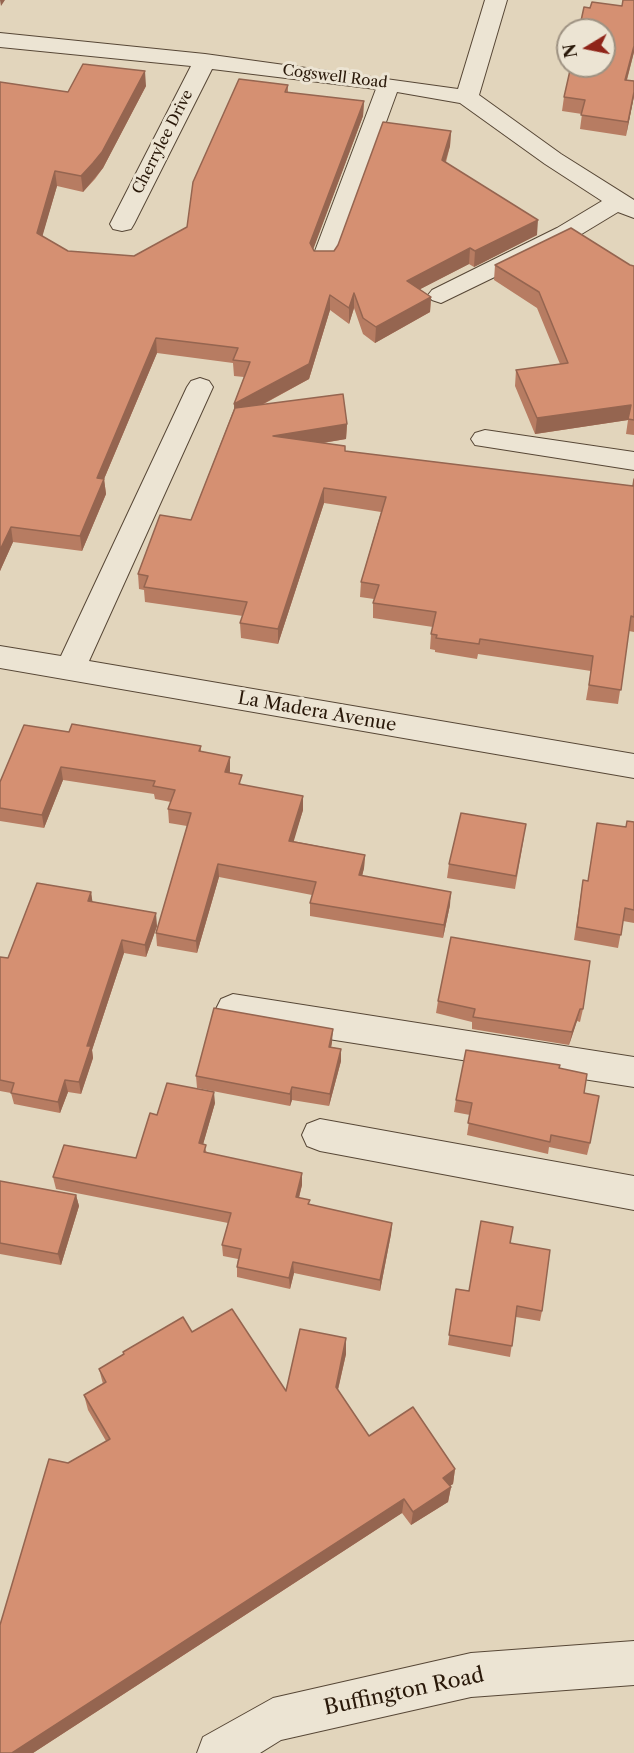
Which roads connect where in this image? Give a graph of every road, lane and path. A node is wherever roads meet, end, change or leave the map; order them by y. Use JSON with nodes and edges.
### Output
{"nodes":[{"id":1,"x":496,"y":0,"type":"edge"},
{"id":2,"x":0,"y":40,"type":"edge"},
{"id":3,"x":205,"y":61,"type":"junction"},
{"id":4,"x":389,"y":84,"type":"junction"},
{"id":5,"x":467,"y":97,"type":"junction"},
{"id":6,"x":625,"y":207,"type":"edge"},
{"id":7,"x":122,"y":224,"type":"dead end"},
{"id":8,"x":324,"y":259,"type":"edge"},
{"id":9,"x":441,"y":295,"type":"dead end"},
{"id":10,"x":200,"y":387,"type":"dead end"},
{"id":11,"x":485,"y":439,"type":"dead end"},
{"id":12,"x":634,"y":461,"type":"edge"},
{"id":13,"x":0,"y":657,"type":"edge"},
{"id":14,"x":70,"y":669,"type":"junction"},
{"id":15,"x":634,"y":766,"type":"edge"},
{"id":16,"x":233,"y":1009,"type":"edge"},
{"id":17,"x":634,"y":1072,"type":"edge"},
{"id":18,"x":320,"y":1135,"type":"dead end"},
{"id":19,"x":634,"y":1193,"type":"edge"},
{"id":20,"x":634,"y":1663,"type":"edge"},
{"id":21,"x":219,"y":1753,"type":"edge"}],
"edges":[{"from":1,"to":5,"type":"street"},
{"from":2,"to":3,"type":"street","name":"Cogswell Road"},
{"from":3,"to":4,"type":"street","name":"Cogswell Road"},
{"from":3,"to":7,"type":"street","name":"Cherrylee Drive"},
{"from":4,"to":5,"type":"street","name":"Cogswell Road"},
{"from":4,"to":8,"type":"street"},
{"from":5,"to":6,"type":"street","name":"Cogswell Road"},
{"from":6,"to":9,"type":"street"},
{"from":10,"to":14,"type":"street"},
{"from":11,"to":12,"type":"street"},
{"from":13,"to":14,"type":"street","name":"La Madera Avenue"},
{"from":14,"to":15,"type":"street","name":"La Madera Avenue"},
{"from":16,"to":17,"type":"street"},
{"from":18,"to":19,"type":"street"},
{"from":20,"to":21,"type":"street","name":"Buffington Road"}]}
